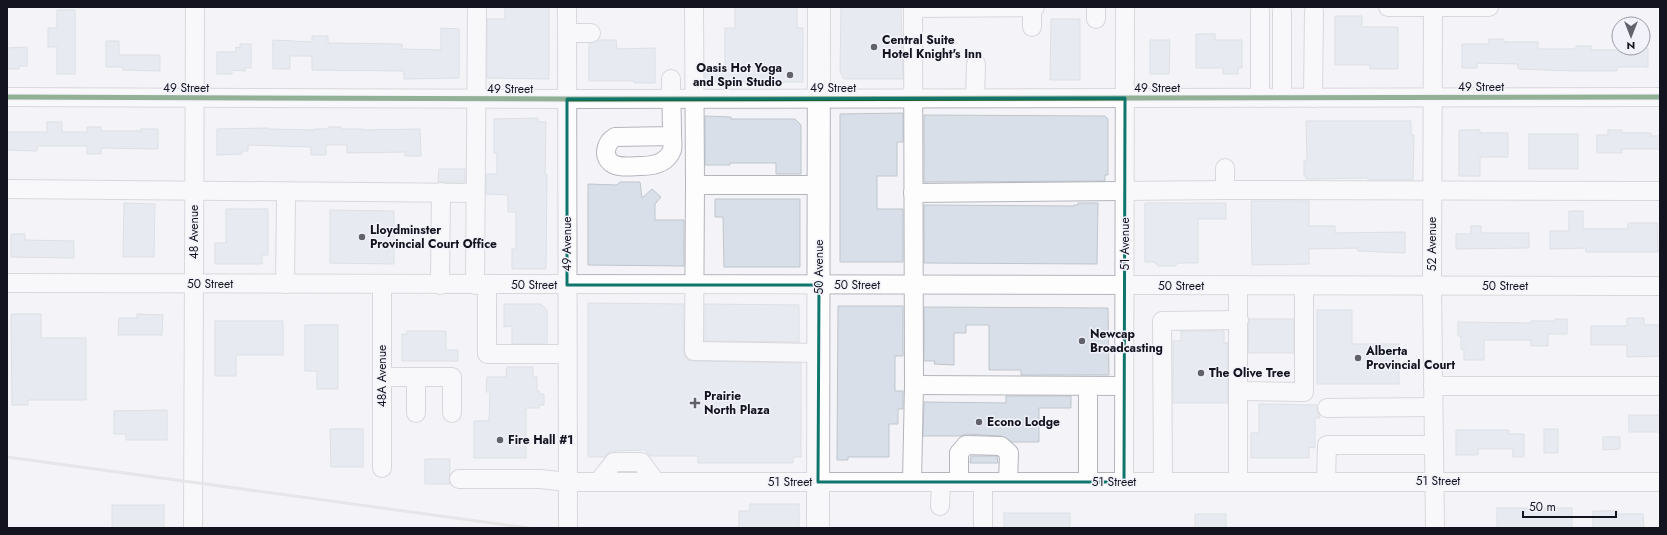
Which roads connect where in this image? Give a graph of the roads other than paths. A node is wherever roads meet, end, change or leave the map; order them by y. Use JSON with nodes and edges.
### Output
{"nodes":[{"id":1,"x":194,"y":7,"type":"edge"},
{"id":2,"x":477,"y":7,"type":"edge"},
{"id":3,"x":567,"y":7,"type":"edge"},
{"id":4,"x":694,"y":7,"type":"edge"},
{"id":5,"x":819,"y":7,"type":"edge"},
{"id":6,"x":1034,"y":7,"type":"edge"},
{"id":7,"x":1125,"y":7,"type":"edge"},
{"id":8,"x":1388,"y":7,"type":"edge"},
{"id":9,"x":1433,"y":7,"type":"edge"},
{"id":10,"x":1489,"y":7,"type":"edge"},
{"id":11,"x":913,"y":8,"type":"edge"},
{"id":12,"x":1260,"y":11,"type":"dead end"},
{"id":13,"x":1282,"y":11,"type":"dead end"},
{"id":14,"x":1314,"y":11,"type":"dead end"},
{"id":15,"x":1032,"y":27,"type":"dead end"},
{"id":16,"x":567,"y":33,"type":"junction"},
{"id":17,"x":591,"y":33,"type":"dead end"},
{"id":18,"x":976,"y":64,"type":"dead end"},
{"id":19,"x":672,"y":79,"type":"dead end"},
{"id":20,"x":7,"y":97,"type":"edge"},
{"id":21,"x":1660,"y":97,"type":"edge"},
{"id":22,"x":194,"y":98,"type":"junction"},
{"id":23,"x":819,"y":98,"type":"junction"},
{"id":24,"x":914,"y":98,"type":"junction"},
{"id":25,"x":975,"y":98,"type":"junction"},
{"id":26,"x":1125,"y":98,"type":"junction"},
{"id":27,"x":1260,"y":98,"type":"junction"},
{"id":28,"x":1282,"y":98,"type":"junction"},
{"id":29,"x":1313,"y":98,"type":"junction"},
{"id":30,"x":1432,"y":98,"type":"junction"},
{"id":31,"x":477,"y":99,"type":"junction"},
{"id":32,"x":567,"y":99,"type":"junction"},
{"id":33,"x":672,"y":99,"type":"junction"},
{"id":34,"x":694,"y":99,"type":"junction"},
{"id":35,"x":672,"y":136,"type":"dead end"},
{"id":36,"x":1225,"y":168,"type":"dead end"},
{"id":37,"x":694,"y":185,"type":"junction"},
{"id":38,"x":819,"y":185,"type":"junction"},
{"id":39,"x":7,"y":189,"type":"edge"},
{"id":40,"x":194,"y":190,"type":"junction"},
{"id":41,"x":1225,"y":190,"type":"junction"},
{"id":42,"x":1432,"y":191,"type":"junction"},
{"id":43,"x":1660,"y":191,"type":"edge"},
{"id":44,"x":440,"y":192,"type":"junction"},
{"id":45,"x":1125,"y":192,"type":"junction"},
{"id":46,"x":475,"y":193,"type":"junction"},
{"id":47,"x":914,"y":193,"type":"junction"},
{"id":48,"x":286,"y":199,"type":"dead end"},
{"id":49,"x":7,"y":283,"type":"edge"},
{"id":50,"x":194,"y":284,"type":"junction"},
{"id":51,"x":285,"y":284,"type":"junction"},
{"id":52,"x":382,"y":284,"type":"junction"},
{"id":53,"x":440,"y":285,"type":"junction"},
{"id":54,"x":481,"y":285,"type":"junction"},
{"id":55,"x":567,"y":285,"type":"junction"},
{"id":56,"x":694,"y":285,"type":"junction"},
{"id":57,"x":819,"y":285,"type":"junction"},
{"id":58,"x":914,"y":285,"type":"junction"},
{"id":59,"x":1124,"y":286,"type":"junction"},
{"id":60,"x":1238,"y":286,"type":"junction"},
{"id":61,"x":1304,"y":286,"type":"junction"},
{"id":62,"x":1432,"y":286,"type":"junction"},
{"id":63,"x":1660,"y":286,"type":"edge"},
{"id":64,"x":1239,"y":320,"type":"junction"},
{"id":65,"x":819,"y":353,"type":"junction"},
{"id":66,"x":567,"y":354,"type":"junction"},
{"id":67,"x":383,"y":377,"type":"junction"},
{"id":68,"x":416,"y":377,"type":"junction"},
{"id":69,"x":914,"y":385,"type":"junction"},
{"id":70,"x":1088,"y":386,"type":"junction"},
{"id":71,"x":1124,"y":386,"type":"junction"},
{"id":72,"x":1433,"y":386,"type":"junction"},
{"id":73,"x":1660,"y":386,"type":"edge"},
{"id":74,"x":1239,"y":391,"type":"junction"},
{"id":75,"x":1433,"y":407,"type":"junction"},
{"id":76,"x":1326,"y":408,"type":"dead end"},
{"id":77,"x":416,"y":413,"type":"dead end"},
{"id":78,"x":452,"y":413,"type":"dead end"},
{"id":79,"x":1434,"y":445,"type":"junction"},
{"id":80,"x":382,"y":468,"type":"dead end"},
{"id":81,"x":459,"y":479,"type":"dead end"},
{"id":82,"x":1238,"y":481,"type":"junction"},
{"id":83,"x":1326,"y":481,"type":"junction"},
{"id":84,"x":1434,"y":481,"type":"junction"},
{"id":85,"x":568,"y":482,"type":"junction"},
{"id":86,"x":818,"y":482,"type":"junction"},
{"id":87,"x":912,"y":482,"type":"junction"},
{"id":88,"x":942,"y":482,"type":"junction"},
{"id":89,"x":959,"y":482,"type":"junction"},
{"id":90,"x":984,"y":482,"type":"junction"},
{"id":91,"x":1008,"y":482,"type":"junction"},
{"id":92,"x":1088,"y":482,"type":"junction"},
{"id":93,"x":1124,"y":482,"type":"junction"},
{"id":94,"x":1163,"y":482,"type":"junction"},
{"id":95,"x":1660,"y":482,"type":"edge"},
{"id":96,"x":940,"y":506,"type":"dead end"},
{"id":97,"x":193,"y":528,"type":"edge"},
{"id":98,"x":568,"y":528,"type":"edge"},
{"id":99,"x":818,"y":528,"type":"edge"},
{"id":100,"x":982,"y":528,"type":"edge"},
{"id":101,"x":1435,"y":528,"type":"edge"}],
"edges":[{"from":1,"to":22,"type":"street","name":"48 Avenue"},
{"from":2,"to":31,"type":"street"},
{"from":3,"to":16,"type":"street","name":"49 Avenue"},
{"from":4,"to":34,"type":"street"},
{"from":5,"to":23,"type":"main road","name":"50 Avenue"},
{"from":6,"to":11,"type":"street"},
{"from":6,"to":15,"type":"street"},
{"from":7,"to":26,"type":"street","name":"51 Avenue"},
{"from":8,"to":9,"type":"street"},
{"from":9,"to":10,"type":"street"},
{"from":9,"to":30,"type":"street","name":"52 Avenue"},
{"from":11,"to":24,"type":"street"},
{"from":12,"to":27,"type":"street"},
{"from":13,"to":28,"type":"street"},
{"from":14,"to":29,"type":"street"},
{"from":16,"to":17,"type":"street"},
{"from":16,"to":32,"type":"street","name":"49 Avenue"},
{"from":18,"to":25,"type":"street"},
{"from":19,"to":33,"type":"street"},
{"from":20,"to":22,"type":"street","name":"49 Street"},
{"from":21,"to":30,"type":"street","name":"49 Street"},
{"from":22,"to":31,"type":"street","name":"49 Street"},
{"from":22,"to":40,"type":"street","name":"48 Avenue"},
{"from":23,"to":24,"type":"street","name":"49 Street"},
{"from":23,"to":34,"type":"street","name":"49 Street"},
{"from":23,"to":38,"type":"main road","name":"50 Avenue"},
{"from":24,"to":25,"type":"street","name":"49 Street"},
{"from":24,"to":47,"type":"street"},
{"from":25,"to":26,"type":"street","name":"49 Street"},
{"from":26,"to":27,"type":"street","name":"49 Street"},
{"from":26,"to":45,"type":"street","name":"51 Avenue"},
{"from":27,"to":28,"type":"street","name":"49 Street"},
{"from":28,"to":29,"type":"street","name":"49 Street"},
{"from":29,"to":30,"type":"street","name":"49 Street"},
{"from":30,"to":42,"type":"street","name":"52 Avenue"},
{"from":31,"to":32,"type":"street","name":"49 Street"},
{"from":31,"to":46,"type":"street"},
{"from":32,"to":33,"type":"street","name":"49 Street"},
{"from":32,"to":55,"type":"street","name":"49 Avenue"},
{"from":33,"to":34,"type":"street","name":"49 Street"},
{"from":33,"to":35,"type":"street"},
{"from":34,"to":37,"type":"street"},
{"from":36,"to":41,"type":"street"},
{"from":37,"to":38,"type":"street"},
{"from":37,"to":56,"type":"street"},
{"from":38,"to":57,"type":"main road","name":"50 Avenue"},
{"from":39,"to":40,"type":"street"},
{"from":40,"to":44,"type":"street"},
{"from":40,"to":50,"type":"street","name":"48 Avenue"},
{"from":41,"to":42,"type":"street"},
{"from":41,"to":45,"type":"street"},
{"from":42,"to":43,"type":"street"},
{"from":42,"to":62,"type":"street","name":"52 Avenue"},
{"from":44,"to":46,"type":"street"},
{"from":44,"to":53,"type":"street"},
{"from":45,"to":47,"type":"street"},
{"from":45,"to":59,"type":"street","name":"51 Avenue"},
{"from":46,"to":54,"type":"street"},
{"from":47,"to":58,"type":"street"},
{"from":48,"to":51,"type":"street"},
{"from":49,"to":50,"type":"street","name":"50 Street"},
{"from":50,"to":51,"type":"street","name":"50 Street"},
{"from":50,"to":97,"type":"street","name":"48 Avenue"},
{"from":51,"to":52,"type":"street","name":"50 Street"},
{"from":52,"to":53,"type":"street","name":"50 Street"},
{"from":52,"to":67,"type":"street","name":"48A Avenue"},
{"from":53,"to":54,"type":"street","name":"50 Street"},
{"from":54,"to":55,"type":"street","name":"50 Street"},
{"from":54,"to":66,"type":"street"},
{"from":55,"to":56,"type":"street","name":"50 Street"},
{"from":55,"to":66,"type":"street","name":"49 Avenue"},
{"from":56,"to":57,"type":"street","name":"50 Street"},
{"from":56,"to":65,"type":"street"},
{"from":57,"to":58,"type":"street","name":"50 Street"},
{"from":57,"to":65,"type":"main road","name":"50 Avenue"},
{"from":58,"to":59,"type":"street","name":"50 Street"},
{"from":58,"to":69,"type":"street"},
{"from":59,"to":60,"type":"street","name":"50 Street"},
{"from":59,"to":71,"type":"street","name":"51 Avenue"},
{"from":60,"to":61,"type":"street","name":"50 Street"},
{"from":60,"to":64,"type":"street"},
{"from":61,"to":62,"type":"street","name":"50 Street"},
{"from":61,"to":74,"type":"street"},
{"from":62,"to":63,"type":"street","name":"50 Street"},
{"from":62,"to":72,"type":"street","name":"52 Avenue"},
{"from":64,"to":74,"type":"street"},
{"from":64,"to":94,"type":"street"},
{"from":65,"to":86,"type":"main road","name":"50 Avenue"},
{"from":66,"to":85,"type":"street","name":"49 Avenue"},
{"from":67,"to":68,"type":"street"},
{"from":67,"to":80,"type":"street","name":"48A Avenue"},
{"from":68,"to":77,"type":"street"},
{"from":68,"to":78,"type":"street"},
{"from":69,"to":70,"type":"street"},
{"from":69,"to":87,"type":"street"},
{"from":70,"to":71,"type":"street"},
{"from":70,"to":92,"type":"street"},
{"from":71,"to":93,"type":"street","name":"51 Avenue"},
{"from":72,"to":73,"type":"street"},
{"from":72,"to":75,"type":"street","name":"52 Avenue"},
{"from":74,"to":82,"type":"street"},
{"from":75,"to":76,"type":"street"},
{"from":75,"to":79,"type":"street","name":"52 Avenue"},
{"from":79,"to":83,"type":"street"},
{"from":79,"to":84,"type":"street","name":"52 Avenue"},
{"from":81,"to":85,"type":"street","name":"51 Street"},
{"from":82,"to":83,"type":"street","name":"51 Street"},
{"from":82,"to":94,"type":"street","name":"51 Street"},
{"from":83,"to":84,"type":"street","name":"51 Street"},
{"from":84,"to":95,"type":"street","name":"51 Street"},
{"from":84,"to":101,"type":"street","name":"52 Avenue"},
{"from":85,"to":86,"type":"street","name":"51 Street"},
{"from":85,"to":98,"type":"street","name":"49 Avenue"},
{"from":86,"to":87,"type":"street","name":"51 Street"},
{"from":86,"to":99,"type":"main road","name":"50 Avenue"},
{"from":87,"to":88,"type":"street","name":"51 Street"},
{"from":88,"to":89,"type":"street","name":"51 Street"},
{"from":88,"to":96,"type":"street"},
{"from":89,"to":90,"type":"street","name":"51 Street"},
{"from":89,"to":91,"type":"street"},
{"from":90,"to":91,"type":"street","name":"51 Street"},
{"from":90,"to":100,"type":"street"},
{"from":91,"to":92,"type":"street","name":"51 Street"},
{"from":92,"to":93,"type":"street","name":"51 Street"},
{"from":93,"to":94,"type":"street","name":"51 Street"}]}
